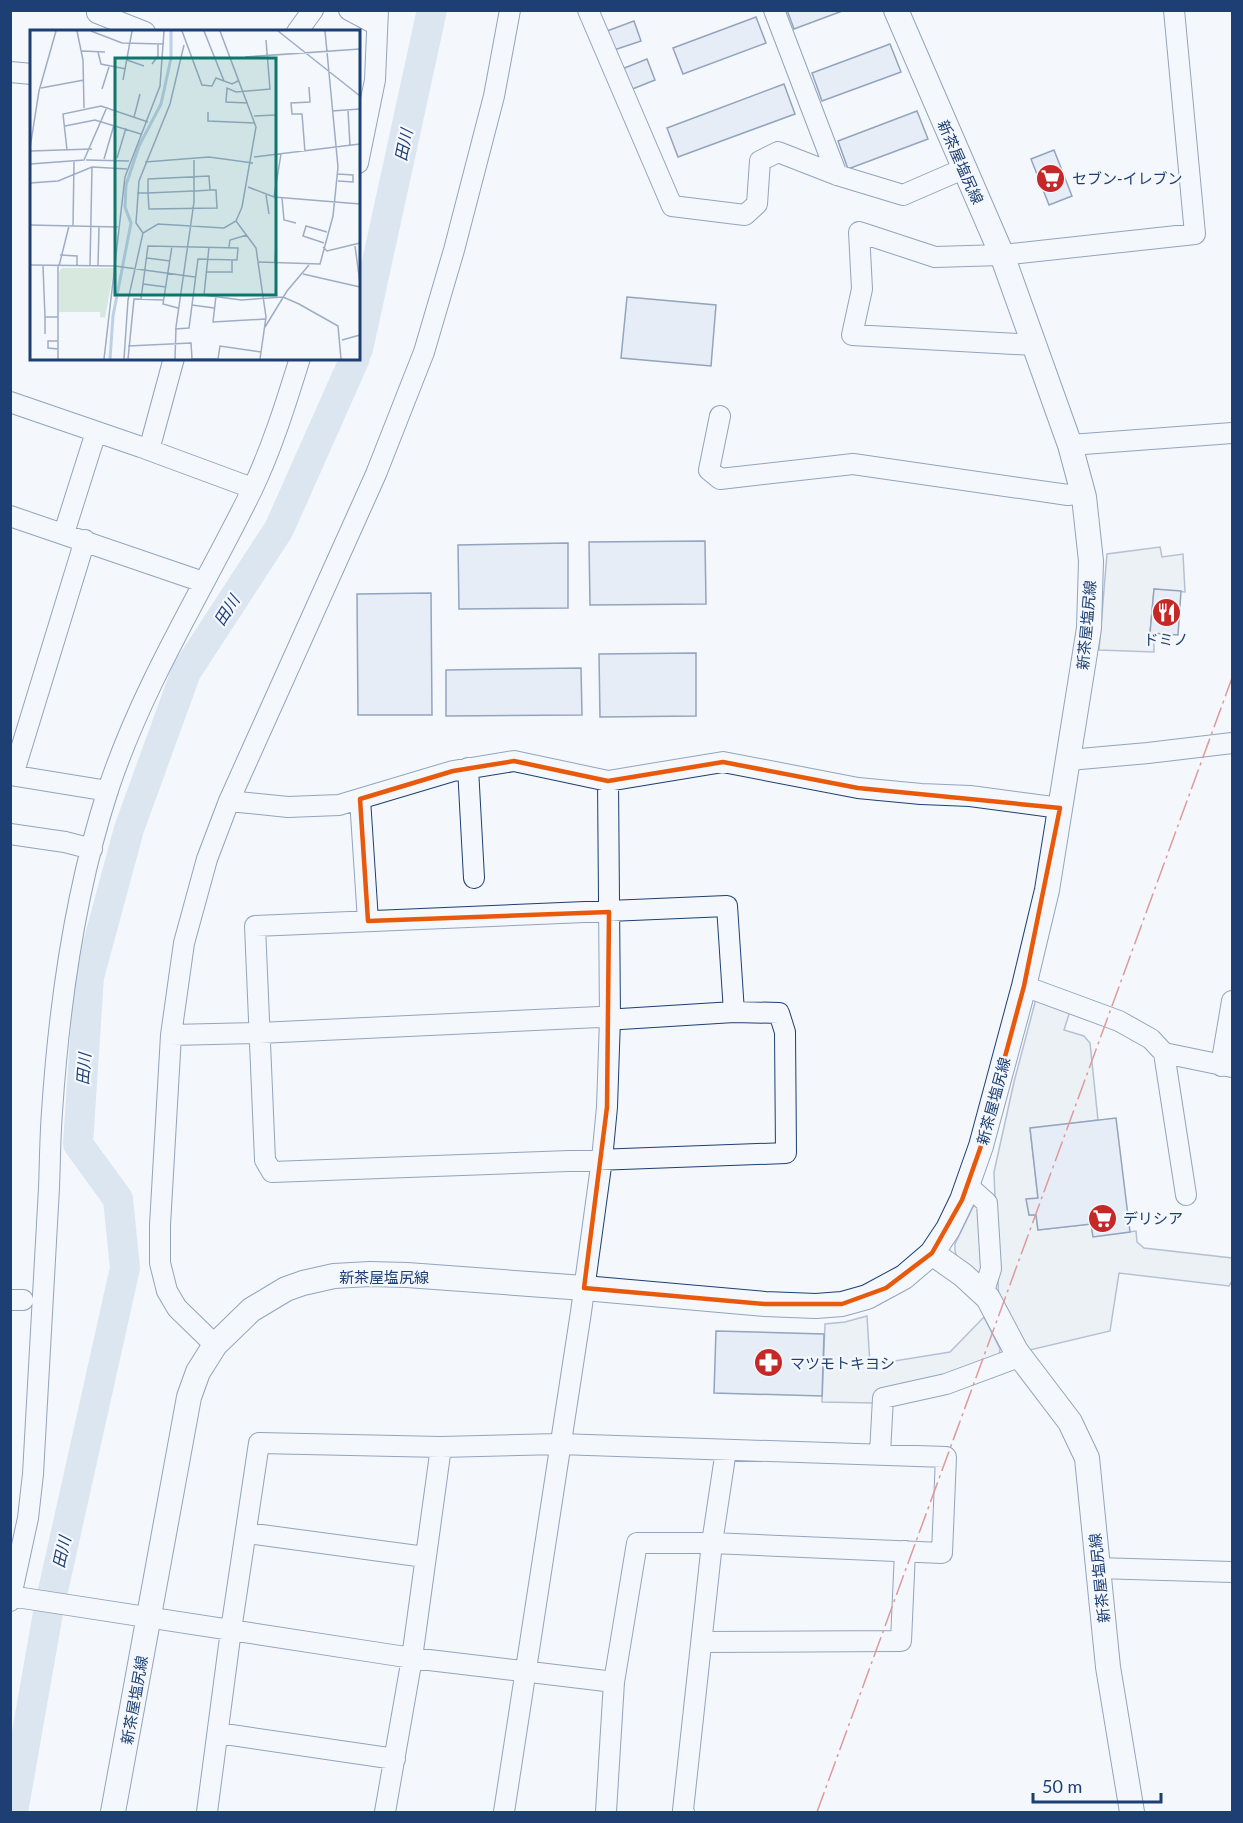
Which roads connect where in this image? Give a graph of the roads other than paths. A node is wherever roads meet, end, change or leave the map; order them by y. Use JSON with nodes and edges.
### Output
{"nodes":[{"id":1,"x":313,"y":10,"type":"edge"},
{"id":2,"x":349,"y":10,"type":"edge"},
{"id":3,"x":510,"y":10,"type":"edge"},
{"id":4,"x":588,"y":10,"type":"edge"},
{"id":5,"x":774,"y":10,"type":"edge"},
{"id":6,"x":896,"y":10,"type":"edge"},
{"id":7,"x":1174,"y":10,"type":"edge"},
{"id":8,"x":96,"y":18,"type":"edge"},
{"id":9,"x":378,"y":18,"type":"edge"},
{"id":10,"x":138,"y":30,"type":"edge"},
{"id":11,"x":298,"y":30,"type":"edge"},
{"id":12,"x":10,"y":72,"type":"edge"},
{"id":13,"x":30,"y":75,"type":"edge"},
{"id":14,"x":360,"y":154,"type":"edge"},
{"id":15,"x":963,"y":169,"type":"junction"},
{"id":16,"x":837,"y":176,"type":"junction"},
{"id":17,"x":1002,"y":255,"type":"junction"},
{"id":18,"x":1035,"y":345,"type":"junction"},
{"id":19,"x":173,"y":360,"type":"edge"},
{"id":20,"x":299,"y":360,"type":"edge"},
{"id":21,"x":10,"y":402,"type":"edge"},
{"id":22,"x":720,"y":416,"type":"dead end"},
{"id":23,"x":96,"y":432,"type":"junction"},
{"id":24,"x":1233,"y":433,"type":"edge"},
{"id":25,"x":1070,"y":445,"type":"junction"},
{"id":26,"x":149,"y":450,"type":"junction"},
{"id":27,"x":252,"y":488,"type":"junction"},
{"id":28,"x":1082,"y":493,"type":"junction"},
{"id":29,"x":10,"y":516,"type":"edge"},
{"id":30,"x":64,"y":533,"type":"junction"},
{"id":31,"x":85,"y":540,"type":"junction"},
{"id":32,"x":203,"y":582,"type":"junction"},
{"id":33,"x":1233,"y":743,"type":"edge"},
{"id":34,"x":1069,"y":760,"type":"junction"},
{"id":35,"x":468,"y":768,"type":"junction"},
{"id":36,"x":12,"y":775,"type":"edge"},
{"id":37,"x":608,"y":781,"type":"junction"},
{"id":38,"x":108,"y":791,"type":"junction"},
{"id":39,"x":360,"y":799,"type":"junction"},
{"id":40,"x":229,"y":801,"type":"junction"},
{"id":41,"x":1060,"y":808,"type":"junction"},
{"id":42,"x":10,"y":834,"type":"edge"},
{"id":43,"x":92,"y":849,"type":"junction"},
{"id":44,"x":474,"y":878,"type":"dead end"},
{"id":45,"x":609,"y":912,"type":"junction"},
{"id":46,"x":368,"y":921,"type":"junction"},
{"id":47,"x":1024,"y":986,"type":"junction"},
{"id":48,"x":1233,"y":1001,"type":"edge"},
{"id":49,"x":734,"y":1012,"type":"junction"},
{"id":50,"x":610,"y":1018,"type":"junction"},
{"id":51,"x":259,"y":1034,"type":"junction"},
{"id":52,"x":171,"y":1035,"type":"junction"},
{"id":53,"x":1164,"y":1053,"type":"junction"},
{"id":54,"x":1227,"y":1066,"type":"edge"},
{"id":55,"x":602,"y":1159,"type":"junction"},
{"id":56,"x":968,"y":1186,"type":"junction"},
{"id":57,"x":1186,"y":1195,"type":"dead end"},
{"id":58,"x":932,"y":1253,"type":"junction"},
{"id":59,"x":584,"y":1288,"type":"junction"},
{"id":60,"x":983,"y":1294,"type":"junction"},
{"id":61,"x":215,"y":1345,"type":"junction"},
{"id":62,"x":1019,"y":1357,"type":"junction"},
{"id":63,"x":559,"y":1444,"type":"junction"},
{"id":64,"x":441,"y":1447,"type":"junction"},
{"id":65,"x":726,"y":1450,"type":"junction"},
{"id":66,"x":880,"y":1453,"type":"junction"},
{"id":67,"x":247,"y":1533,"type":"junction"},
{"id":68,"x":712,"y":1543,"type":"junction"},
{"id":69,"x":904,"y":1551,"type":"junction"},
{"id":70,"x":425,"y":1557,"type":"junction"},
{"id":71,"x":1097,"y":1568,"type":"junction"},
{"id":72,"x":1233,"y":1572,"type":"edge"},
{"id":73,"x":14,"y":1598,"type":"edge"},
{"id":74,"x":138,"y":1616,"type":"junction"},
{"id":75,"x":231,"y":1630,"type":"junction"},
{"id":76,"x":702,"y":1642,"type":"junction"},
{"id":77,"x":412,"y":1658,"type":"junction"},
{"id":78,"x":526,"y":1671,"type":"junction"},
{"id":79,"x":614,"y":1682,"type":"junction"},
{"id":80,"x":218,"y":1732,"type":"junction"},
{"id":81,"x":395,"y":1759,"type":"junction"},
{"id":82,"x":113,"y":1812,"type":"edge"},
{"id":83,"x":207,"y":1812,"type":"edge"},
{"id":84,"x":385,"y":1812,"type":"edge"},
{"id":85,"x":504,"y":1812,"type":"edge"},
{"id":86,"x":606,"y":1812,"type":"edge"},
{"id":87,"x":684,"y":1812,"type":"edge"},
{"id":88,"x":1132,"y":1812,"type":"edge"}],
"edges":[{"from":1,"to":11,"type":"street"},
{"from":2,"to":9,"type":"street"},
{"from":3,"to":40,"type":"street"},
{"from":4,"to":16,"type":"street"},
{"from":5,"to":16,"type":"street"},
{"from":6,"to":15,"type":"main road","name":"新茶屋塩尻線"},
{"from":7,"to":17,"type":"street"},
{"from":8,"to":10,"type":"street"},
{"from":9,"to":14,"type":"street"},
{"from":12,"to":13,"type":"street"},
{"from":15,"to":16,"type":"street"},
{"from":15,"to":17,"type":"main road","name":"新茶屋塩尻線"},
{"from":17,"to":18,"type":"main road","name":"新茶屋塩尻線"},
{"from":17,"to":18,"type":"street"},
{"from":18,"to":25,"type":"main road","name":"新茶屋塩尻線"},
{"from":19,"to":26,"type":"street"},
{"from":20,"to":27,"type":"street"},
{"from":21,"to":23,"type":"street"},
{"from":22,"to":28,"type":"street"},
{"from":23,"to":26,"type":"street"},
{"from":23,"to":30,"type":"street"},
{"from":24,"to":25,"type":"street"},
{"from":25,"to":28,"type":"main road","name":"新茶屋塩尻線"},
{"from":26,"to":27,"type":"street"},
{"from":27,"to":32,"type":"street"},
{"from":28,"to":34,"type":"main road","name":"新茶屋塩尻線"},
{"from":29,"to":30,"type":"street"},
{"from":30,"to":31,"type":"street"},
{"from":31,"to":32,"type":"street"},
{"from":31,"to":36,"type":"street"},
{"from":32,"to":38,"type":"street"},
{"from":33,"to":34,"type":"street"},
{"from":34,"to":41,"type":"main road","name":"新茶屋塩尻線"},
{"from":35,"to":37,"type":"street"},
{"from":35,"to":39,"type":"street"},
{"from":35,"to":44,"type":"street"},
{"from":36,"to":38,"type":"street"},
{"from":37,"to":41,"type":"street"},
{"from":37,"to":45,"type":"street"},
{"from":38,"to":43,"type":"street"},
{"from":39,"to":40,"type":"street"},
{"from":39,"to":46,"type":"street"},
{"from":40,"to":52,"type":"street"},
{"from":41,"to":47,"type":"main road","name":"新茶屋塩尻線"},
{"from":42,"to":43,"type":"street"},
{"from":43,"to":73,"type":"street"},
{"from":45,"to":46,"type":"street"},
{"from":45,"to":49,"type":"street"},
{"from":45,"to":50,"type":"street"},
{"from":46,"to":51,"type":"street"},
{"from":47,"to":53,"type":"street"},
{"from":47,"to":56,"type":"main road","name":"新茶屋塩尻線"},
{"from":48,"to":54,"type":"street"},
{"from":49,"to":50,"type":"street"},
{"from":49,"to":55,"type":"street"},
{"from":50,"to":51,"type":"street"},
{"from":50,"to":55,"type":"street"},
{"from":51,"to":52,"type":"street"},
{"from":51,"to":55,"type":"street"},
{"from":52,"to":61,"type":"street"},
{"from":53,"to":54,"type":"street"},
{"from":53,"to":57,"type":"street"},
{"from":55,"to":59,"type":"street"},
{"from":56,"to":58,"type":"main road","name":"新茶屋塩尻線"},
{"from":56,"to":60,"type":"street"},
{"from":58,"to":59,"type":"main road","name":"新茶屋塩尻線"},
{"from":58,"to":60,"type":"main road","name":"新茶屋塩尻線"},
{"from":59,"to":61,"type":"main road","name":"新茶屋塩尻線"},
{"from":59,"to":63,"type":"street"},
{"from":60,"to":62,"type":"main road","name":"新茶屋塩尻線"},
{"from":61,"to":74,"type":"main road","name":"新茶屋塩尻線"},
{"from":62,"to":66,"type":"street"},
{"from":62,"to":71,"type":"main road","name":"新茶屋塩尻線"},
{"from":63,"to":64,"type":"street"},
{"from":63,"to":65,"type":"street"},
{"from":63,"to":78,"type":"street"},
{"from":64,"to":67,"type":"street"},
{"from":64,"to":70,"type":"street"},
{"from":65,"to":66,"type":"street"},
{"from":65,"to":68,"type":"street"},
{"from":66,"to":69,"type":"street"},
{"from":67,"to":70,"type":"street"},
{"from":67,"to":75,"type":"street"},
{"from":68,"to":69,"type":"street"},
{"from":68,"to":76,"type":"street"},
{"from":68,"to":79,"type":"street"},
{"from":69,"to":76,"type":"street"},
{"from":70,"to":77,"type":"street"},
{"from":71,"to":72,"type":"street"},
{"from":71,"to":88,"type":"main road","name":"新茶屋塩尻線"},
{"from":73,"to":74,"type":"street"},
{"from":74,"to":75,"type":"street"},
{"from":74,"to":82,"type":"main road","name":"新茶屋塩尻線"},
{"from":75,"to":77,"type":"street"},
{"from":75,"to":80,"type":"street"},
{"from":76,"to":87,"type":"street"},
{"from":77,"to":78,"type":"street"},
{"from":77,"to":81,"type":"street"},
{"from":78,"to":79,"type":"street"},
{"from":78,"to":85,"type":"street"},
{"from":79,"to":86,"type":"street"},
{"from":80,"to":81,"type":"street"},
{"from":80,"to":83,"type":"street"},
{"from":81,"to":84,"type":"street"}]}
